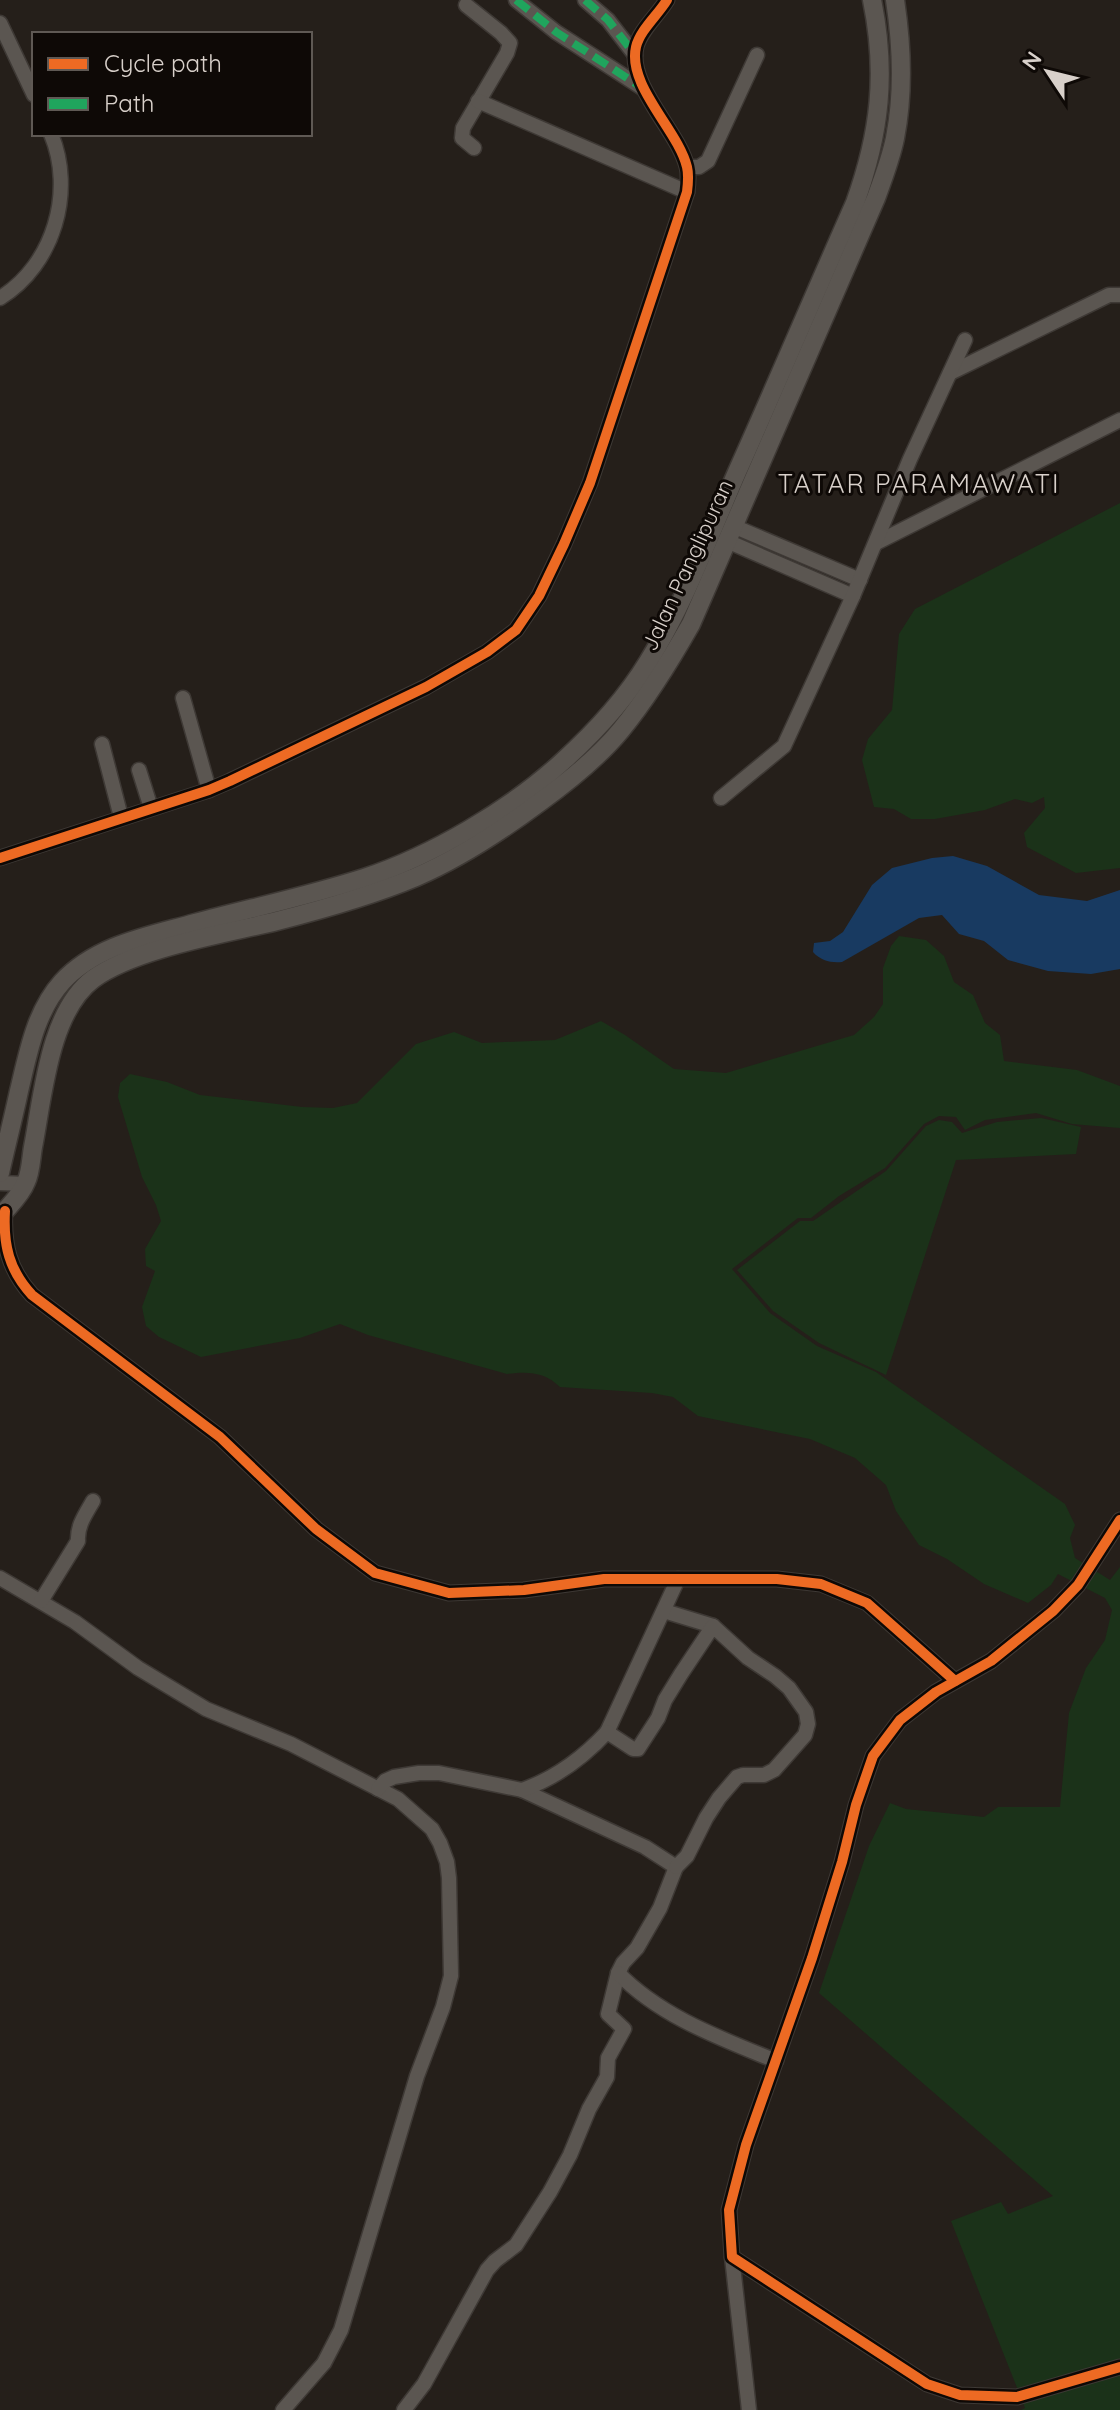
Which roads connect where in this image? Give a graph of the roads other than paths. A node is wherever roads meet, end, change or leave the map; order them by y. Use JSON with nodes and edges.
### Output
{"nodes":[{"id":1,"x":516,"y":0,"type":"edge"},
{"id":2,"x":585,"y":0,"type":"edge"},
{"id":3,"x":667,"y":0,"type":"edge"},
{"id":4,"x":872,"y":0,"type":"edge"},
{"id":5,"x":895,"y":0,"type":"edge"},
{"id":6,"x":466,"y":5,"type":"dead end"},
{"id":7,"x":0,"y":23,"type":"edge"},
{"id":8,"x":635,"y":55,"type":"junction"},
{"id":9,"x":757,"y":55,"type":"dead end"},
{"id":10,"x":644,"y":89,"type":"junction"},
{"id":11,"x":32,"y":91,"type":"edge"},
{"id":12,"x":478,"y":101,"type":"junction"},
{"id":13,"x":52,"y":136,"type":"edge"},
{"id":14,"x":474,"y":148,"type":"dead end"},
{"id":15,"x":688,"y":167,"type":"junction"},
{"id":16,"x":687,"y":192,"type":"junction"},
{"id":17,"x":1120,"y":295,"type":"edge"},
{"id":18,"x":0,"y":298,"type":"edge"},
{"id":19,"x":965,"y":340,"type":"dead end"},
{"id":20,"x":804,"y":342,"type":"junction"},
{"id":21,"x":950,"y":373,"type":"junction"},
{"id":22,"x":1120,"y":420,"type":"edge"},
{"id":23,"x":730,"y":534,"type":"junction"},
{"id":24,"x":876,"y":543,"type":"junction"},
{"id":25,"x":860,"y":580,"type":"junction"},
{"id":26,"x":853,"y":596,"type":"junction"},
{"id":27,"x":183,"y":698,"type":"dead end"},
{"id":28,"x":102,"y":744,"type":"dead end"},
{"id":29,"x":139,"y":770,"type":"dead end"},
{"id":30,"x":209,"y":790,"type":"junction"},
{"id":31,"x":721,"y":798,"type":"dead end"},
{"id":32,"x":151,"y":808,"type":"junction"},
{"id":33,"x":121,"y":817,"type":"junction"},
{"id":34,"x":0,"y":858,"type":"edge"},
{"id":35,"x":317,"y":901,"type":"junction"},
{"id":36,"x":0,"y":1173,"type":"edge"},
{"id":37,"x":0,"y":1183,"type":"edge"},
{"id":38,"x":26,"y":1184,"type":"junction"},
{"id":39,"x":0,"y":1192,"type":"edge"},
{"id":40,"x":5,"y":1211,"type":"junction"},
{"id":41,"x":93,"y":1501,"type":"dead end"},
{"id":42,"x":1120,"y":1520,"type":"edge"},
{"id":43,"x":0,"y":1578,"type":"edge"},
{"id":44,"x":678,"y":1579,"type":"junction"},
{"id":45,"x":41,"y":1601,"type":"junction"},
{"id":46,"x":664,"y":1611,"type":"junction"},
{"id":47,"x":713,"y":1626,"type":"junction"},
{"id":48,"x":955,"y":1681,"type":"junction"},
{"id":49,"x":607,"y":1732,"type":"junction"},
{"id":50,"x":378,"y":1789,"type":"junction"},
{"id":51,"x":522,"y":1790,"type":"junction"},
{"id":52,"x":676,"y":1867,"type":"junction"},
{"id":53,"x":618,"y":1973,"type":"junction"},
{"id":54,"x":776,"y":2061,"type":"junction"},
{"id":55,"x":732,"y":2257,"type":"junction"},
{"id":56,"x":1120,"y":2367,"type":"edge"},
{"id":57,"x":283,"y":2410,"type":"edge"},
{"id":58,"x":404,"y":2410,"type":"edge"},
{"id":59,"x":749,"y":2410,"type":"edge"}],
"edges":[{"from":1,"to":10,"type":"street"},
{"from":2,"to":8,"type":"street"},
{"from":3,"to":8,"type":"street"},
{"from":4,"to":20,"type":"main road","name":"Jalan Panglipuran"},
{"from":5,"to":20,"type":"main road","name":"Jalan Panglipuran"},
{"from":6,"to":12,"type":"street"},
{"from":7,"to":11,"type":"street"},
{"from":8,"to":10,"type":"street"},
{"from":9,"to":15,"type":"street"},
{"from":10,"to":15,"type":"street"},
{"from":12,"to":14,"type":"street"},
{"from":12,"to":16,"type":"street"},
{"from":13,"to":18,"type":"street"},
{"from":15,"to":16,"type":"street"},
{"from":16,"to":30,"type":"street"},
{"from":17,"to":21,"type":"street"},
{"from":19,"to":21,"type":"street"},
{"from":20,"to":23,"type":"main road","name":"Jalan Panglipuran"},
{"from":20,"to":35,"type":"main road","name":"Jalan Panglipuran"},
{"from":21,"to":24,"type":"street"},
{"from":22,"to":24,"type":"street"},
{"from":23,"to":25,"type":"street"},
{"from":23,"to":26,"type":"street"},
{"from":23,"to":35,"type":"main road","name":"Jalan Panglipuran"},
{"from":24,"to":25,"type":"street"},
{"from":25,"to":26,"type":"street"},
{"from":26,"to":31,"type":"street"},
{"from":27,"to":30,"type":"street"},
{"from":28,"to":33,"type":"street"},
{"from":29,"to":32,"type":"street"},
{"from":30,"to":32,"type":"street"},
{"from":32,"to":33,"type":"street"},
{"from":33,"to":34,"type":"street"},
{"from":35,"to":36,"type":"main road","name":"Jalan Panglipuran"},
{"from":35,"to":38,"type":"main road","name":"Jalan Panglipuran"},
{"from":37,"to":38,"type":"street"},
{"from":38,"to":40,"type":"main road","name":"Jalan Panglipuran"},
{"from":39,"to":40,"type":"main road"},
{"from":40,"to":44,"type":"street"},
{"from":41,"to":45,"type":"street"},
{"from":42,"to":48,"type":"street"},
{"from":43,"to":45,"type":"street"},
{"from":44,"to":46,"type":"street"},
{"from":44,"to":48,"type":"street"},
{"from":45,"to":50,"type":"street"},
{"from":46,"to":47,"type":"street"},
{"from":46,"to":49,"type":"street"},
{"from":47,"to":49,"type":"street"},
{"from":47,"to":52,"type":"street"},
{"from":48,"to":54,"type":"street"},
{"from":49,"to":51,"type":"street"},
{"from":50,"to":51,"type":"street"},
{"from":50,"to":57,"type":"street"},
{"from":51,"to":52,"type":"street"},
{"from":52,"to":53,"type":"street"},
{"from":53,"to":54,"type":"street"},
{"from":53,"to":58,"type":"street"},
{"from":54,"to":55,"type":"street"},
{"from":55,"to":56,"type":"street"},
{"from":55,"to":59,"type":"street"}]}
